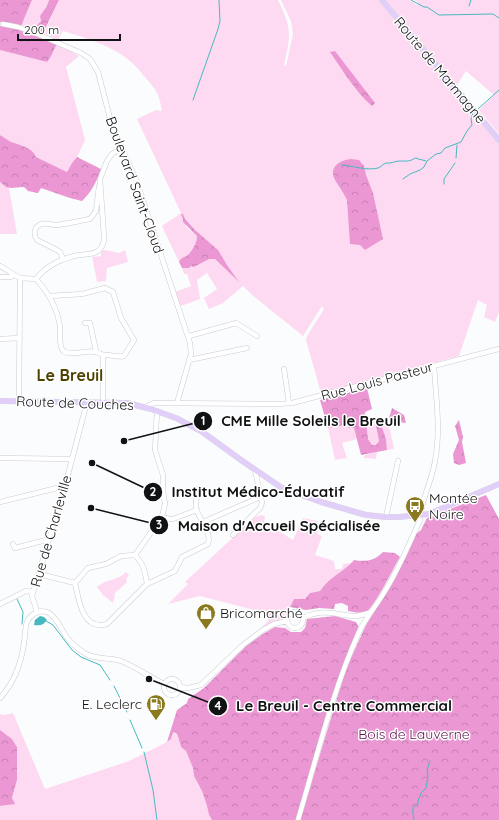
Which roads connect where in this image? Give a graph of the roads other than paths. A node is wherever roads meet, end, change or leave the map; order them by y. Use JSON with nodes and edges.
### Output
{"nodes":[{"id":1,"x":382,"y":0,"type":"edge"},
{"id":2,"x":2,"y":24,"type":"dead end"},
{"id":3,"x":499,"y":140,"type":"edge"},
{"id":4,"x":121,"y":148,"type":"junction"},
{"id":5,"x":101,"y":185,"type":"junction"},
{"id":6,"x":63,"y":260,"type":"junction"},
{"id":7,"x":0,"y":266,"type":"edge"},
{"id":8,"x":14,"y":275,"type":"junction"},
{"id":9,"x":0,"y":277,"type":"edge"},
{"id":10,"x":20,"y":278,"type":"junction"},
{"id":11,"x":36,"y":279,"type":"junction"},
{"id":12,"x":50,"y":296,"type":"junction"},
{"id":13,"x":85,"y":323,"type":"dead end"},
{"id":14,"x":188,"y":336,"type":"junction"},
{"id":15,"x":257,"y":336,"type":"dead end"},
{"id":16,"x":20,"y":338,"type":"junction"},
{"id":17,"x":0,"y":339,"type":"edge"},
{"id":18,"x":247,"y":348,"type":"dead end"},
{"id":19,"x":499,"y":349,"type":"edge"},
{"id":20,"x":96,"y":351,"type":"junction"},
{"id":21,"x":103,"y":355,"type":"junction"},
{"id":22,"x":189,"y":360,"type":"junction"},
{"id":23,"x":434,"y":366,"type":"junction"},
{"id":24,"x":284,"y":369,"type":"dead end"},
{"id":25,"x":0,"y":401,"type":"edge"},
{"id":26,"x":19,"y":401,"type":"junction"},
{"id":27,"x":87,"y":402,"type":"junction"},
{"id":28,"x":103,"y":403,"type":"junction"},
{"id":29,"x":160,"y":403,"type":"junction"},
{"id":30,"x":177,"y":403,"type":"junction"},
{"id":31,"x":290,"y":403,"type":"junction"},
{"id":32,"x":154,"y":410,"type":"junction"},
{"id":33,"x":0,"y":458,"type":"edge"},
{"id":34,"x":72,"y":459,"type":"junction"},
{"id":35,"x":398,"y":462,"type":"dead end"},
{"id":36,"x":255,"y":470,"type":"junction"},
{"id":37,"x":499,"y":484,"type":"edge"},
{"id":38,"x":65,"y":486,"type":"junction"},
{"id":39,"x":200,"y":491,"type":"dead end"},
{"id":40,"x":260,"y":496,"type":"junction"},
{"id":41,"x":0,"y":502,"type":"edge"},
{"id":42,"x":197,"y":510,"type":"junction"},
{"id":43,"x":420,"y":515,"type":"junction"},
{"id":44,"x":162,"y":517,"type":"junction"},
{"id":45,"x":386,"y":517,"type":"junction"},
{"id":46,"x":203,"y":522,"type":"junction"},
{"id":47,"x":233,"y":535,"type":"dead end"},
{"id":48,"x":50,"y":539,"type":"junction"},
{"id":49,"x":13,"y":544,"type":"dead end"},
{"id":50,"x":135,"y":556,"type":"junction"},
{"id":51,"x":39,"y":574,"type":"junction"},
{"id":52,"x":75,"y":583,"type":"junction"},
{"id":53,"x":147,"y":584,"type":"junction"},
{"id":54,"x":33,"y":592,"type":"junction"},
{"id":55,"x":0,"y":604,"type":"edge"},
{"id":56,"x":37,"y":612,"type":"junction"},
{"id":57,"x":369,"y":613,"type":"junction"},
{"id":58,"x":303,"y":618,"type":"junction"},
{"id":59,"x":287,"y":621,"type":"junction"},
{"id":60,"x":164,"y":684,"type":"junction"},
{"id":61,"x":180,"y":687,"type":"junction"},
{"id":62,"x":0,"y":698,"type":"edge"},
{"id":63,"x":298,"y":820,"type":"edge"}],
"edges":[{"from":1,"to":3,"type":"main road","name":"Route de Marmagne"},
{"from":2,"to":4,"type":"street","name":"Boulevard Saint-Cloud"},
{"from":4,"to":5,"type":"street"},
{"from":4,"to":14,"type":"street","name":"Boulevard Saint-Cloud"},
{"from":5,"to":6,"type":"street"},
{"from":5,"to":6,"type":"street"},
{"from":6,"to":11,"type":"street"},
{"from":7,"to":8,"type":"street"},
{"from":8,"to":9,"type":"street"},
{"from":8,"to":10,"type":"street"},
{"from":10,"to":11,"type":"street"},
{"from":10,"to":16,"type":"street"},
{"from":11,"to":12,"type":"street"},
{"from":12,"to":20,"type":"street"},
{"from":12,"to":21,"type":"street"},
{"from":13,"to":20,"type":"street"},
{"from":14,"to":15,"type":"street"},
{"from":14,"to":22,"type":"street","name":"Boulevard Saint-Cloud"},
{"from":16,"to":17,"type":"street"},
{"from":16,"to":26,"type":"street"},
{"from":18,"to":22,"type":"street"},
{"from":19,"to":23,"type":"street","name":"Rue Louis Pasteur"},
{"from":20,"to":21,"type":"street"},
{"from":21,"to":28,"type":"street"},
{"from":22,"to":30,"type":"street","name":"Boulevard Saint-Cloud"},
{"from":23,"to":31,"type":"street","name":"Rue Louis Pasteur"},
{"from":23,"to":43,"type":"street"},
{"from":24,"to":31,"type":"street"},
{"from":25,"to":26,"type":"main road","name":"Route de Couches"},
{"from":26,"to":27,"type":"main road","name":"Route de Couches"},
{"from":27,"to":28,"type":"main road","name":"Route de Couches"},
{"from":27,"to":34,"type":"street","name":"Rue de Charleville"},
{"from":28,"to":32,"type":"main road","name":"Route de Couches"},
{"from":29,"to":30,"type":"street","name":"Rue Louis Pasteur"},
{"from":29,"to":32,"type":"street"},
{"from":29,"to":32,"type":"street"},
{"from":30,"to":31,"type":"street","name":"Rue Louis Pasteur"},
{"from":32,"to":36,"type":"main road","name":"Route de Couches"},
{"from":32,"to":44,"type":"street"},
{"from":33,"to":34,"type":"street"},
{"from":34,"to":38,"type":"street","name":"Rue de Charleville"},
{"from":35,"to":45,"type":"street"},
{"from":36,"to":40,"type":"street"},
{"from":36,"to":45,"type":"main road","name":"Route de Couches"},
{"from":37,"to":43,"type":"main road","name":"Route de Couches"},
{"from":38,"to":41,"type":"street"},
{"from":38,"to":48,"type":"street","name":"Rue de Charleville"},
{"from":39,"to":42,"type":"street"},
{"from":40,"to":46,"type":"street"},
{"from":40,"to":47,"type":"street"},
{"from":42,"to":44,"type":"street"},
{"from":42,"to":46,"type":"street"},
{"from":43,"to":45,"type":"main road","name":"Route de Couches"},
{"from":43,"to":57,"type":"street"},
{"from":44,"to":50,"type":"street"},
{"from":46,"to":53,"type":"street"},
{"from":48,"to":49,"type":"street"},
{"from":48,"to":51,"type":"street","name":"Rue de Charleville"},
{"from":50,"to":52,"type":"street"},
{"from":50,"to":53,"type":"street"},
{"from":51,"to":52,"type":"street"},
{"from":51,"to":54,"type":"street","name":"Rue de Charleville"},
{"from":52,"to":53,"type":"street"},
{"from":54,"to":55,"type":"street"},
{"from":54,"to":56,"type":"street","name":"Rue de Charleville"},
{"from":56,"to":60,"type":"street"},
{"from":56,"to":62,"type":"street"},
{"from":57,"to":58,"type":"street"},
{"from":57,"to":63,"type":"street"},
{"from":58,"to":59,"type":"street"},
{"from":58,"to":59,"type":"street"},
{"from":59,"to":61,"type":"street"},
{"from":60,"to":61,"type":"street"},
{"from":60,"to":61,"type":"street"}]}
